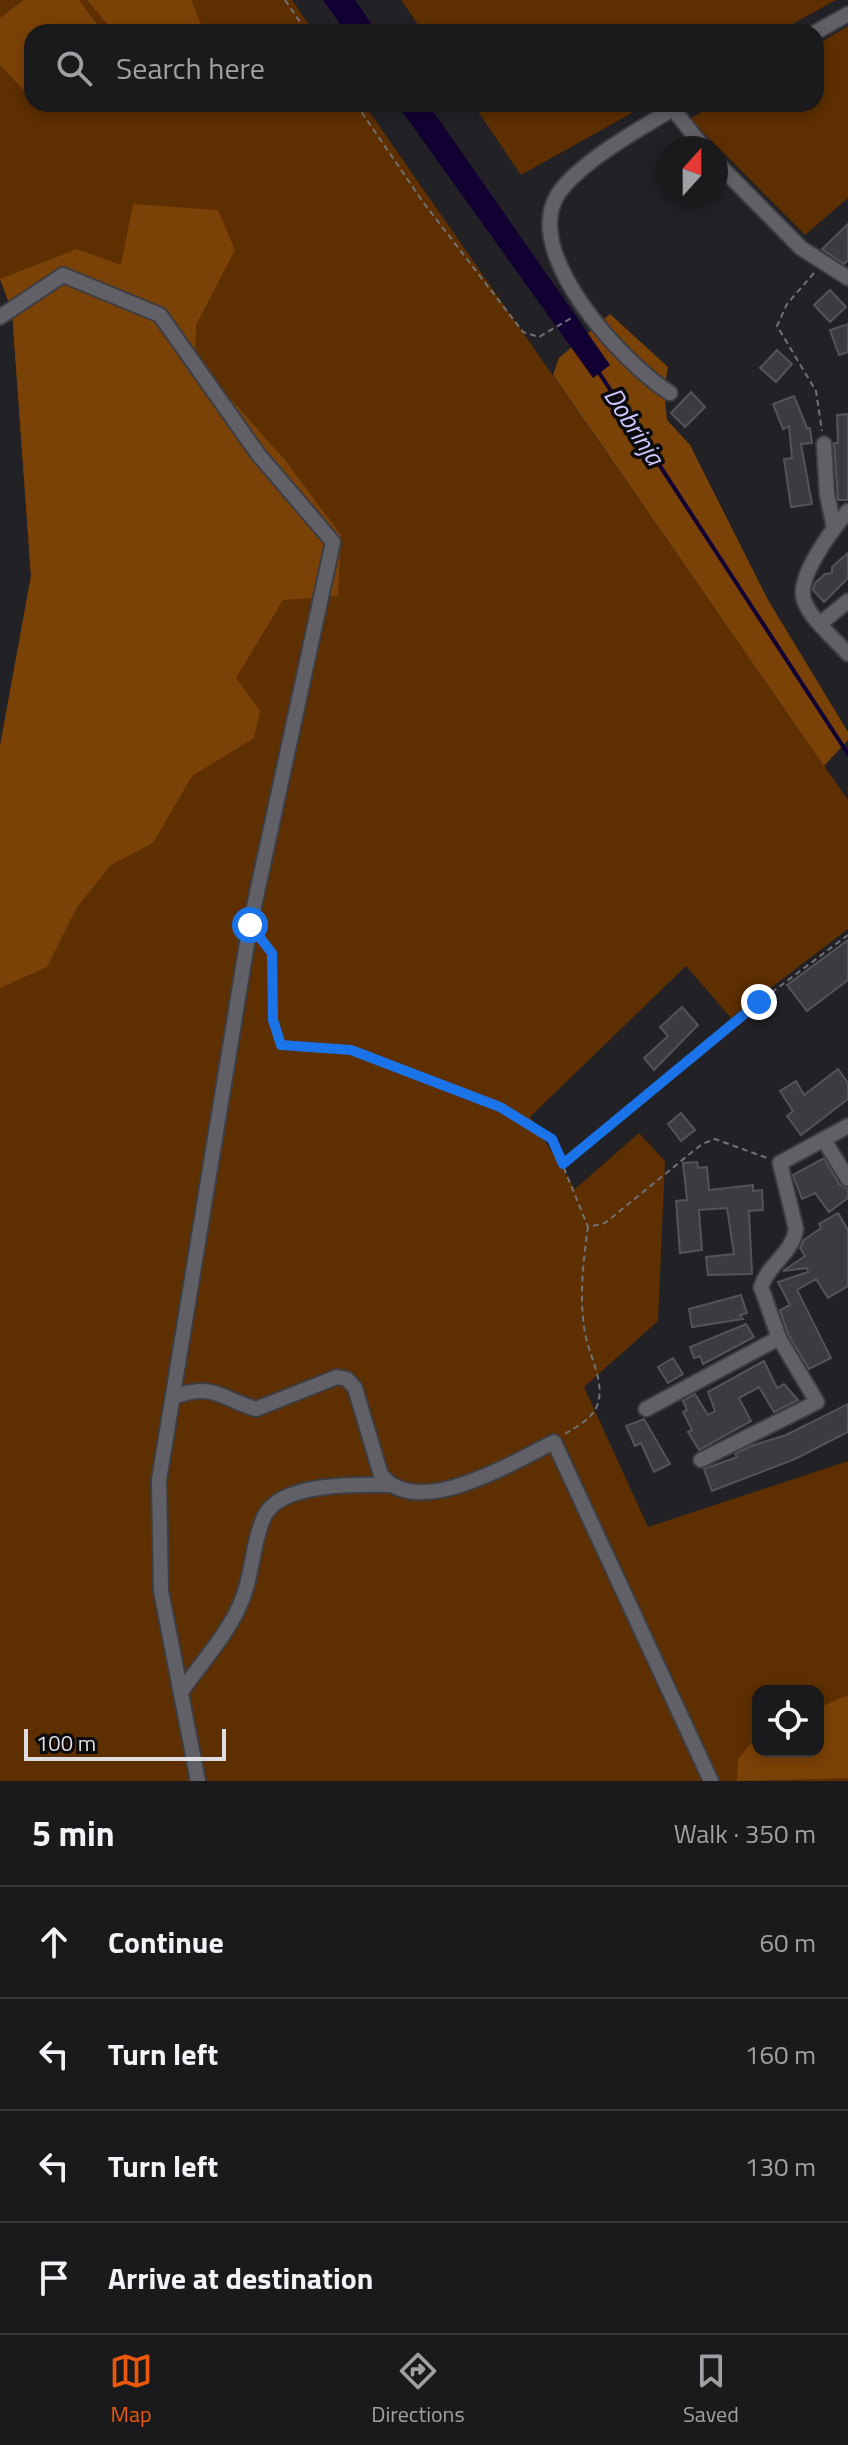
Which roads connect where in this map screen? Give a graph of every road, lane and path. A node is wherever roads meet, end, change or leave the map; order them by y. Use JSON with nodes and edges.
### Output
{"nodes":[{"id":1,"x":285,"y":0,"type":"edge"},
{"id":2,"x":848,"y":14,"type":"edge"},
{"id":3,"x":302,"y":24,"type":"edge"},
{"id":4,"x":824,"y":28,"type":"edge"},
{"id":5,"x":361,"y":112,"type":"edge"},
{"id":6,"x":668,"y":112,"type":"edge"},
{"id":7,"x":682,"y":112,"type":"edge"},
{"id":8,"x":697,"y":136,"type":"edge"},
{"id":9,"x":728,"y":174,"type":"edge"},
{"id":10,"x":821,"y":262,"type":"junction"},
{"id":11,"x":847,"y":275,"type":"edge"},
{"id":12,"x":578,"y":313,"type":"dead end"},
{"id":13,"x":0,"y":317,"type":"edge"},
{"id":14,"x":670,"y":393,"type":"dead end"},
{"id":15,"x":824,"y":444,"type":"joint"},
{"id":16,"x":848,"y":511,"type":"edge"},
{"id":17,"x":834,"y":528,"type":"junction"},
{"id":18,"x":848,"y":601,"type":"edge"},
{"id":19,"x":821,"y":623,"type":"junction"},
{"id":20,"x":848,"y":654,"type":"edge"},
{"id":21,"x":250,"y":925,"type":"junction"},
{"id":22,"x":848,"y":935,"type":"edge"},
{"id":23,"x":848,"y":1126,"type":"edge"},
{"id":24,"x":824,"y":1140,"type":"junction"},
{"id":25,"x":780,"y":1163,"type":"junction"},
{"id":26,"x":563,"y":1164,"type":"junction"},
{"id":27,"x":848,"y":1179,"type":"edge"},
{"id":28,"x":588,"y":1227,"type":"junction"},
{"id":29,"x":779,"y":1338,"type":"junction"},
{"id":30,"x":173,"y":1397,"type":"junction"},
{"id":31,"x":646,"y":1409,"type":"dead end"},
{"id":32,"x":554,"y":1442,"type":"junction"},
{"id":33,"x":701,"y":1460,"type":"dead end"},
{"id":34,"x":389,"y":1485,"type":"junction"},
{"id":35,"x":181,"y":1692,"type":"junction"},
{"id":36,"x":198,"y":1781,"type":"edge"},
{"id":37,"x":711,"y":1781,"type":"edge"}],
"edges":[{"from":1,"to":3,"type":"path"},
{"from":2,"to":4,"type":"street"},
{"from":5,"to":12,"type":"path"},
{"from":6,"to":14,"type":"street"},
{"from":7,"to":8,"type":"street"},
{"from":9,"to":10,"type":"street"},
{"from":10,"to":11,"type":"street"},
{"from":10,"to":15,"type":"path"},
{"from":13,"to":21,"type":"street"},
{"from":15,"to":17,"type":"street"},
{"from":16,"to":17,"type":"street"},
{"from":17,"to":19,"type":"street"},
{"from":18,"to":19,"type":"street"},
{"from":19,"to":20,"type":"street"},
{"from":21,"to":26,"type":"path"},
{"from":21,"to":30,"type":"street"},
{"from":22,"to":26,"type":"path"},
{"from":23,"to":24,"type":"street"},
{"from":24,"to":25,"type":"street"},
{"from":24,"to":27,"type":"street"},
{"from":25,"to":28,"type":"path"},
{"from":25,"to":29,"type":"street"},
{"from":26,"to":28,"type":"path"},
{"from":28,"to":32,"type":"path"},
{"from":29,"to":31,"type":"street"},
{"from":29,"to":33,"type":"street"},
{"from":30,"to":34,"type":"street"},
{"from":30,"to":35,"type":"street"},
{"from":32,"to":34,"type":"street"},
{"from":32,"to":37,"type":"street"},
{"from":34,"to":35,"type":"street"},
{"from":35,"to":36,"type":"street"}]}
